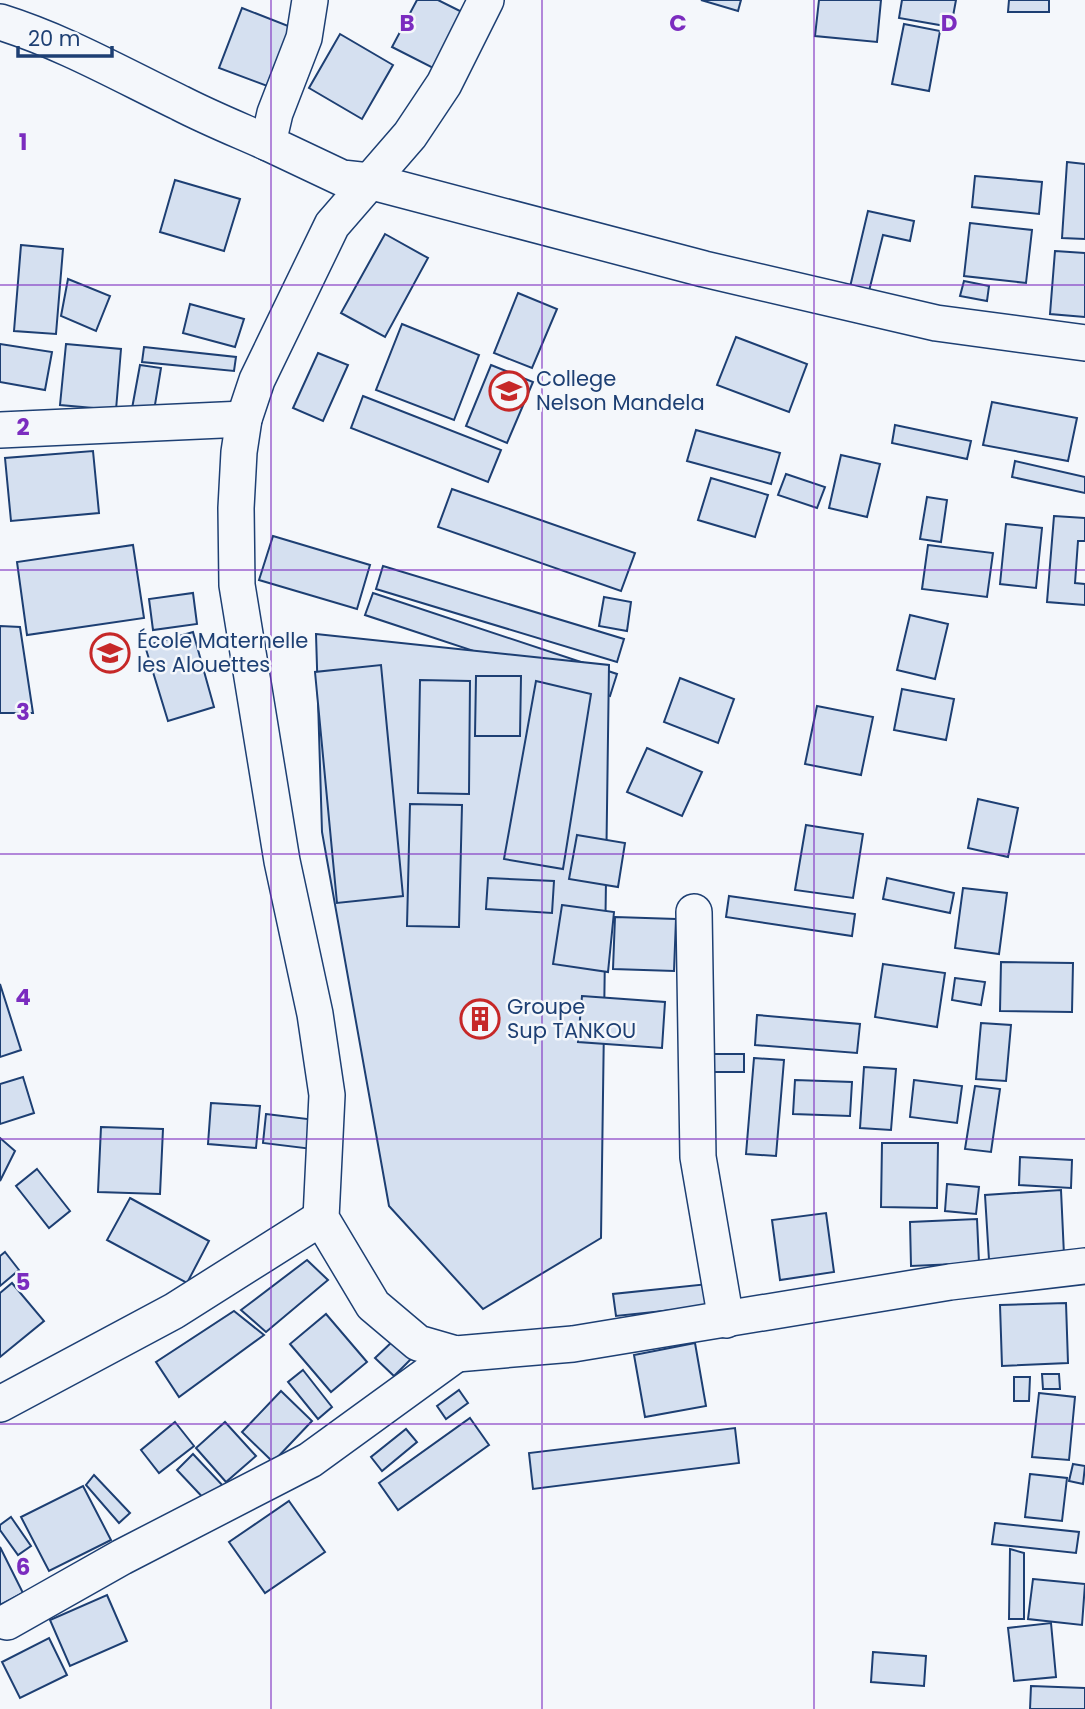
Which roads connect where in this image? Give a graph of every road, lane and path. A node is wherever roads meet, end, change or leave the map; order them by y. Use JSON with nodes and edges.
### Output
{"nodes":[{"id":1,"x":310,"y":0,"type":"edge"},
{"id":2,"x":486,"y":0,"type":"edge"},
{"id":3,"x":0,"y":22,"type":"edge"},
{"id":4,"x":268,"y":143,"type":"junction"},
{"id":5,"x":369,"y":181,"type":"junction"},
{"id":6,"x":1085,"y":343,"type":"edge"},
{"id":7,"x":244,"y":419,"type":"junction"},
{"id":8,"x":0,"y":430,"type":"edge"},
{"id":9,"x":694,"y":912,"type":"dead end"},
{"id":10,"x":321,"y":1218,"type":"junction"},
{"id":11,"x":1085,"y":1266,"type":"edge"},
{"id":12,"x":726,"y":1320,"type":"junction"},
{"id":13,"x":456,"y":1354,"type":"junction"},
{"id":14,"x":0,"y":1404,"type":"edge"},
{"id":15,"x":7,"y":1622,"type":"dead end"}],
"edges":[{"from":1,"to":4,"type":"street"},
{"from":2,"to":5,"type":"street"},
{"from":3,"to":4,"type":"street"},
{"from":4,"to":5,"type":"street"},
{"from":5,"to":6,"type":"street"},
{"from":5,"to":7,"type":"street"},
{"from":7,"to":8,"type":"street"},
{"from":7,"to":10,"type":"street"},
{"from":9,"to":12,"type":"street"},
{"from":10,"to":13,"type":"street"},
{"from":10,"to":14,"type":"street"},
{"from":11,"to":12,"type":"street"},
{"from":12,"to":13,"type":"street"},
{"from":13,"to":15,"type":"street"}]}
